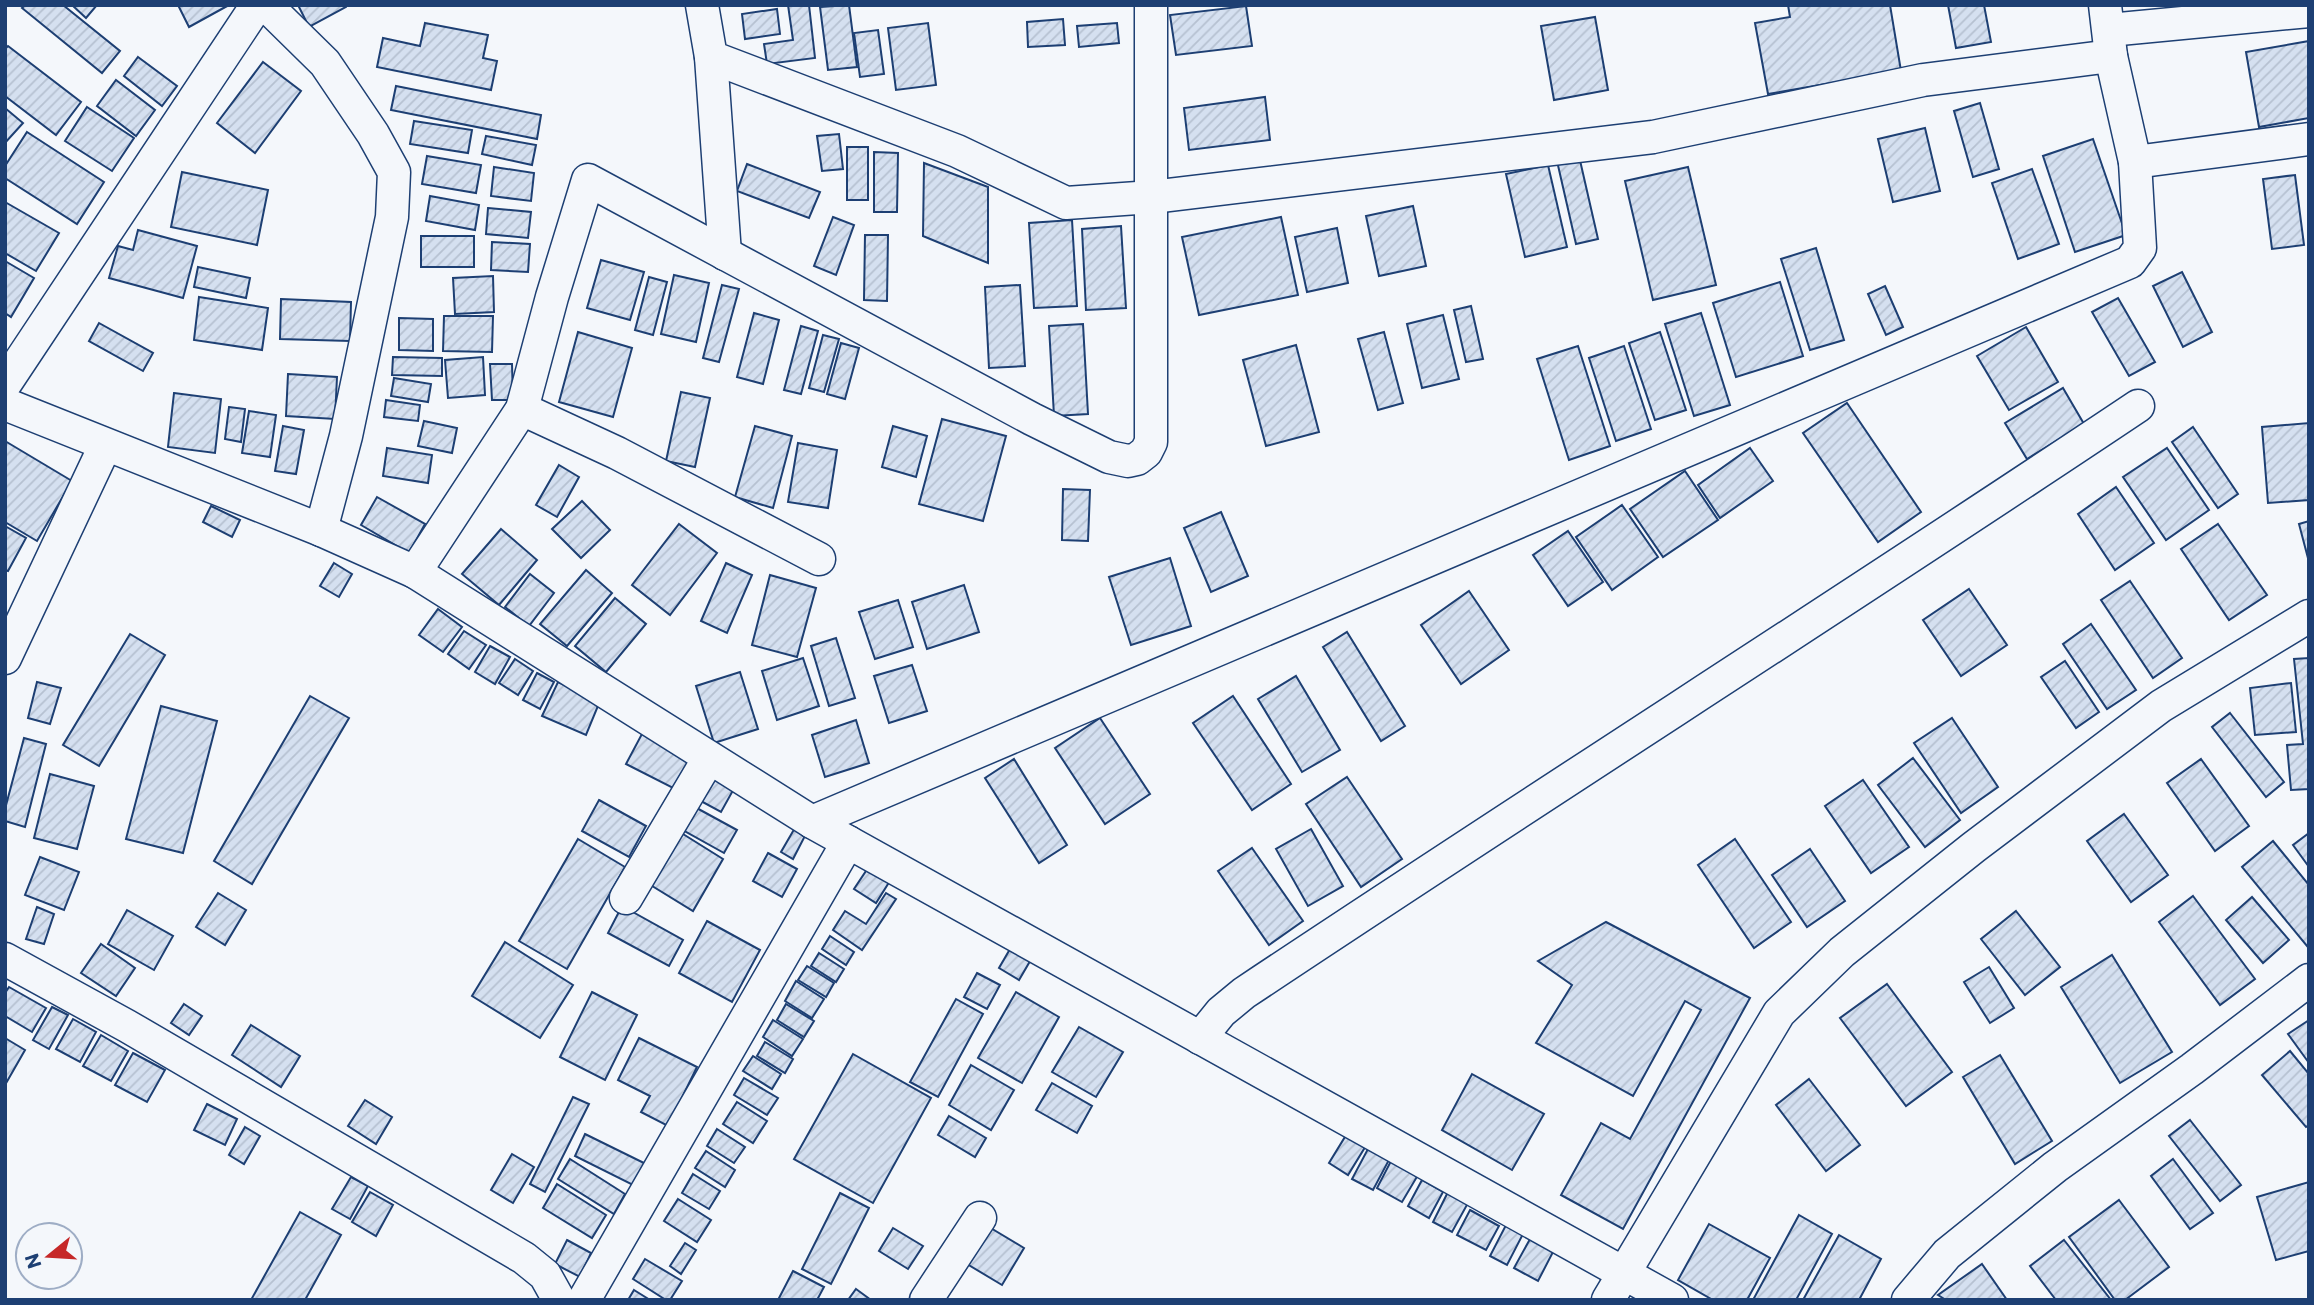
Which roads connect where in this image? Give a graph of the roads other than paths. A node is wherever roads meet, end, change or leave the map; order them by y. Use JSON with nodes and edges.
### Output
{"nodes":[{"id":1,"x":257,"y":5,"type":"edge"},
{"id":2,"x":266,"y":5,"type":"edge"},
{"id":3,"x":702,"y":5,"type":"edge"},
{"id":4,"x":1151,"y":5,"type":"edge"},
{"id":5,"x":2309,"y":10,"type":"edge"},
{"id":6,"x":2108,"y":31,"type":"edge"},
{"id":7,"x":711,"y":57,"type":"junction"},
{"id":8,"x":2309,"y":139,"type":"edge"},
{"id":9,"x":2135,"y":162,"type":"junction"},
{"id":10,"x":1152,"y":197,"type":"junction"},
{"id":11,"x":724,"y":254,"type":"junction"},
{"id":12,"x":5,"y":384,"type":"edge"},
{"id":13,"x":5,"y":404,"type":"edge"},
{"id":14,"x":2138,"y":406,"type":"dead end"},
{"id":15,"x":522,"y":409,"type":"junction"},
{"id":16,"x":106,"y":446,"type":"junction"},
{"id":17,"x":321,"y":530,"type":"junction"},
{"id":18,"x":819,"y":559,"type":"dead end"},
{"id":19,"x":415,"y":572,"type":"junction"},
{"id":20,"x":2309,"y":616,"type":"edge"},
{"id":21,"x":5,"y":658,"type":"edge"},
{"id":22,"x":709,"y":758,"type":"junction"},
{"id":23,"x":812,"y":822,"type":"junction"},
{"id":24,"x":848,"y":842,"type":"junction"},
{"id":25,"x":626,"y":898,"type":"dead end"},
{"id":26,"x":5,"y":959,"type":"edge"},
{"id":27,"x":2309,"y":980,"type":"edge"},
{"id":28,"x":1199,"y":1038,"type":"junction"},
{"id":29,"x":980,"y":1218,"type":"dead end"},
{"id":30,"x":1615,"y":1287,"type":"edge"},
{"id":31,"x":581,"y":1298,"type":"edge"},
{"id":32,"x":926,"y":1300,"type":"edge"},
{"id":33,"x":1672,"y":1300,"type":"edge"},
{"id":34,"x":1908,"y":1300,"type":"edge"}],
"edges":[{"from":1,"to":12,"type":"street"},
{"from":2,"to":17,"type":"street"},
{"from":3,"to":7,"type":"street"},
{"from":4,"to":10,"type":"street"},
{"from":5,"to":6,"type":"street"},
{"from":6,"to":9,"type":"street"},
{"from":6,"to":10,"type":"street"},
{"from":7,"to":10,"type":"street"},
{"from":7,"to":11,"type":"street"},
{"from":8,"to":9,"type":"street"},
{"from":9,"to":23,"type":"street"},
{"from":10,"to":11,"type":"street"},
{"from":11,"to":15,"type":"street"},
{"from":13,"to":16,"type":"street"},
{"from":14,"to":28,"type":"street"},
{"from":15,"to":18,"type":"street"},
{"from":15,"to":19,"type":"street"},
{"from":16,"to":17,"type":"street"},
{"from":16,"to":21,"type":"street"},
{"from":17,"to":19,"type":"street"},
{"from":19,"to":22,"type":"street"},
{"from":20,"to":30,"type":"street"},
{"from":22,"to":23,"type":"street"},
{"from":22,"to":25,"type":"street"},
{"from":23,"to":24,"type":"street"},
{"from":24,"to":28,"type":"street"},
{"from":24,"to":31,"type":"street"},
{"from":26,"to":31,"type":"street"},
{"from":27,"to":34,"type":"street"},
{"from":28,"to":30,"type":"street"},
{"from":29,"to":32,"type":"street"},
{"from":30,"to":33,"type":"street"}]}
